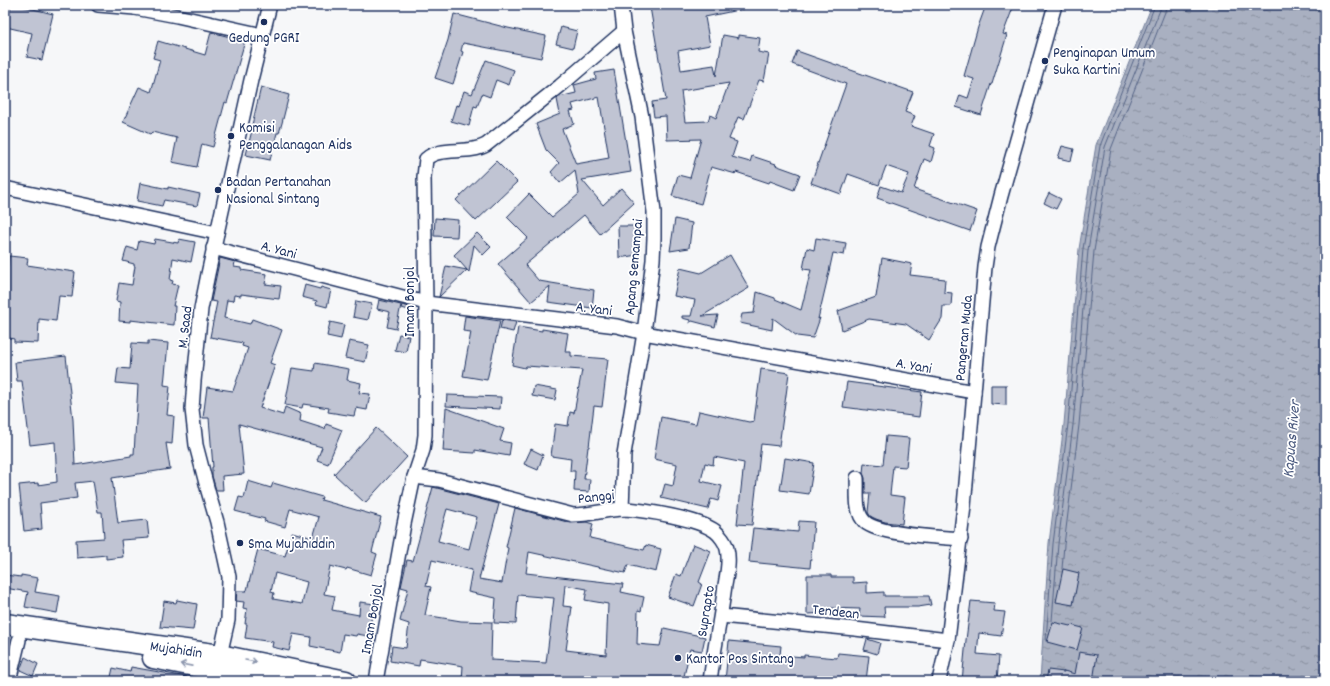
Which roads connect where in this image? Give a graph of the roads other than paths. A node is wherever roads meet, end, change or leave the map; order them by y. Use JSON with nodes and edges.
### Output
{"nodes":[{"id":1,"x":98,"y":5,"type":"edge"},
{"id":2,"x":270,"y":5,"type":"edge"},
{"id":3,"x":621,"y":5,"type":"edge"},
{"id":4,"x":1055,"y":5,"type":"edge"},
{"id":5,"x":135,"y":7,"type":"edge"},
{"id":6,"x":624,"y":32,"type":"junction"},
{"id":7,"x":262,"y":35,"type":"junction"},
{"id":8,"x":5,"y":188,"type":"edge"},
{"id":9,"x":217,"y":233,"type":"junction"},
{"id":10,"x":213,"y":248,"type":"junction"},
{"id":11,"x":426,"y":304,"type":"junction"},
{"id":12,"x":644,"y":332,"type":"junction"},
{"id":13,"x":974,"y":392,"type":"junction"},
{"id":14,"x":414,"y":477,"type":"junction"},
{"id":15,"x":857,"y":478,"type":"dead end"},
{"id":16,"x":622,"y":509,"type":"junction"},
{"id":17,"x":961,"y":539,"type":"junction"},
{"id":18,"x":727,"y":571,"type":"joint"},
{"id":19,"x":721,"y":616,"type":"junction"},
{"id":20,"x":5,"y":624,"type":"edge"},
{"id":21,"x":12,"y":638,"type":"edge"},
{"id":22,"x":948,"y":640,"type":"junction"},
{"id":23,"x":222,"y":664,"type":"junction"},
{"id":24,"x":9,"y":681,"type":"edge"},
{"id":25,"x":271,"y":681,"type":"edge"},
{"id":26,"x":346,"y":681,"type":"edge"},
{"id":27,"x":376,"y":681,"type":"edge"},
{"id":28,"x":710,"y":681,"type":"edge"},
{"id":29,"x":939,"y":681,"type":"edge"}],
"edges":[{"from":1,"to":5,"type":"street"},
{"from":2,"to":7,"type":"street","name":"M. Saad"},
{"from":3,"to":6,"type":"street","name":"Apang Semampai"},
{"from":4,"to":13,"type":"street","name":"Pangeran Muda"},
{"from":5,"to":7,"type":"street"},
{"from":6,"to":11,"type":"street","name":"Imam Bonjol"},
{"from":6,"to":12,"type":"street","name":"Apang Semampai"},
{"from":7,"to":9,"type":"street","name":"M. Saad"},
{"from":8,"to":9,"type":"street"},
{"from":9,"to":10,"type":"street","name":"M. Saad"},
{"from":10,"to":11,"type":"street","name":"A. Yani"},
{"from":10,"to":23,"type":"street","name":"M. Saad"},
{"from":11,"to":12,"type":"street","name":"A. Yani"},
{"from":11,"to":14,"type":"street","name":"Imam Bonjol"},
{"from":12,"to":13,"type":"street","name":"A. Yani"},
{"from":12,"to":16,"type":"street","name":"Apang Semampai"},
{"from":13,"to":17,"type":"street","name":"Pangeran Muda"},
{"from":14,"to":16,"type":"street","name":"Panggi"},
{"from":14,"to":27,"type":"street","name":"Imam Bonjol"},
{"from":15,"to":17,"type":"street"},
{"from":16,"to":18,"type":"street","name":"Panggi"},
{"from":17,"to":22,"type":"street","name":"Pangeran Muda"},
{"from":18,"to":19,"type":"street","name":"Suprapto"},
{"from":19,"to":22,"type":"street","name":"Tendean"},
{"from":19,"to":28,"type":"street","name":"Suprapto"},
{"from":20,"to":23,"type":"main road","name":"Mujahidin"},
{"from":23,"to":21,"type":"main road","name":"Mujahidin","one_way":true},
{"from":21,"to":24,"type":"street"},
{"from":22,"to":29,"type":"street","name":"Pangeran Muda"},
{"from":23,"to":25,"type":"main road"},
{"from":23,"to":26,"type":"main road","name":"Mujahidin","one_way":true}]}
